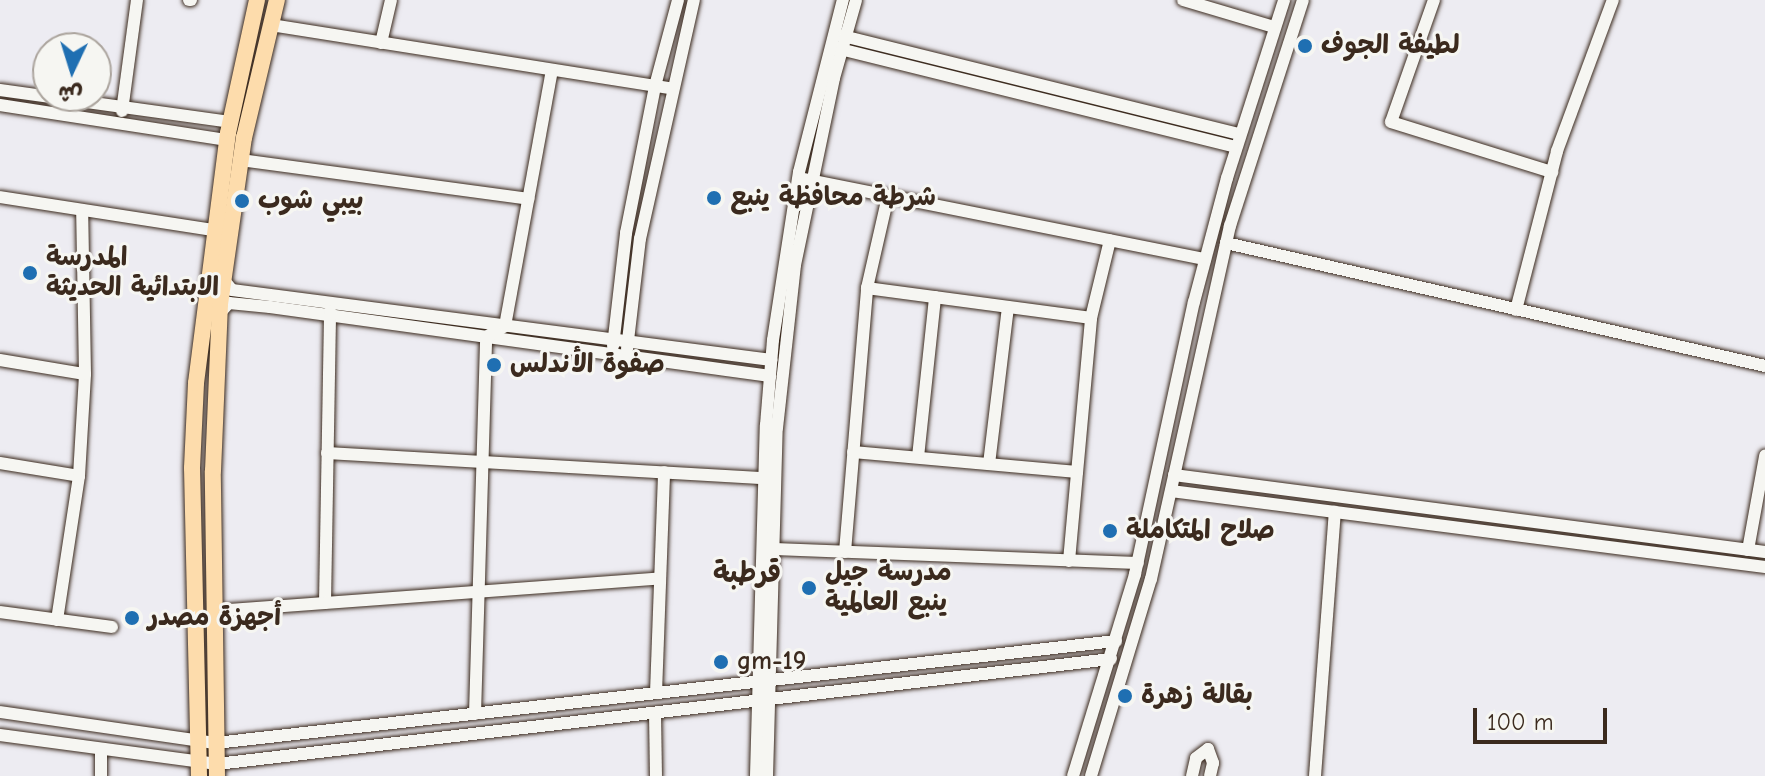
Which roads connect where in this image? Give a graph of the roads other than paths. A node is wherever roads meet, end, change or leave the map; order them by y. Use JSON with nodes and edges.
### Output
{"nodes":[{"id":1,"x":137,"y":0,"type":"edge"},
{"id":2,"x":257,"y":0,"type":"edge"},
{"id":3,"x":277,"y":0,"type":"edge"},
{"id":4,"x":391,"y":0,"type":"edge"},
{"id":5,"x":678,"y":0,"type":"edge"},
{"id":6,"x":694,"y":0,"type":"edge"},
{"id":7,"x":843,"y":0,"type":"edge"},
{"id":8,"x":856,"y":0,"type":"edge"},
{"id":9,"x":1183,"y":0,"type":"edge"},
{"id":10,"x":1284,"y":0,"type":"edge"},
{"id":11,"x":1303,"y":0,"type":"edge"},
{"id":12,"x":1434,"y":0,"type":"edge"},
{"id":13,"x":1613,"y":0,"type":"edge"},
{"id":14,"x":271,"y":25,"type":"junction"},
{"id":15,"x":1274,"y":27,"type":"junction"},
{"id":16,"x":837,"y":42,"type":"junction"},
{"id":17,"x":381,"y":43,"type":"junction"},
{"id":18,"x":552,"y":70,"type":"junction"},
{"id":19,"x":655,"y":86,"type":"junction"},
{"id":20,"x":671,"y":88,"type":"junction"},
{"id":21,"x":0,"y":90,"type":"edge"},
{"id":22,"x":0,"y":105,"type":"edge"},
{"id":23,"x":122,"y":111,"type":"junction"},
{"id":24,"x":230,"y":122,"type":"junction"},
{"id":25,"x":1240,"y":134,"type":"junction"},
{"id":26,"x":227,"y":140,"type":"junction"},
{"id":27,"x":1236,"y":147,"type":"junction"},
{"id":28,"x":241,"y":160,"type":"junction"},
{"id":29,"x":1552,"y":172,"type":"junction"},
{"id":30,"x":804,"y":179,"type":"junction"},
{"id":31,"x":888,"y":196,"type":"junction"},
{"id":32,"x":0,"y":197,"type":"edge"},
{"id":33,"x":528,"y":199,"type":"junction"},
{"id":34,"x":82,"y":210,"type":"junction"},
{"id":35,"x":213,"y":230,"type":"junction"},
{"id":36,"x":1110,"y":240,"type":"junction"},
{"id":37,"x":1226,"y":243,"type":"junction"},
{"id":38,"x":1205,"y":259,"type":"junction"},
{"id":39,"x":223,"y":279,"type":"junction"},
{"id":40,"x":867,"y":288,"type":"junction"},
{"id":41,"x":935,"y":297,"type":"junction"},
{"id":42,"x":1008,"y":307,"type":"junction"},
{"id":43,"x":330,"y":309,"type":"junction"},
{"id":44,"x":1516,"y":310,"type":"junction"},
{"id":45,"x":219,"y":314,"type":"junction"},
{"id":46,"x":1091,"y":318,"type":"junction"},
{"id":47,"x":505,"y":326,"type":"junction"},
{"id":48,"x":486,"y":337,"type":"junction"},
{"id":49,"x":614,"y":340,"type":"junction"},
{"id":50,"x":628,"y":341,"type":"junction"},
{"id":51,"x":612,"y":354,"type":"junction"},
{"id":52,"x":626,"y":356,"type":"junction"},
{"id":53,"x":0,"y":360,"type":"edge"},
{"id":54,"x":771,"y":360,"type":"junction"},
{"id":55,"x":1765,"y":366,"type":"edge"},
{"id":56,"x":85,"y":374,"type":"junction"},
{"id":57,"x":770,"y":376,"type":"junction"},
{"id":58,"x":853,"y":452,"type":"junction"},
{"id":59,"x":327,"y":453,"type":"junction"},
{"id":60,"x":1765,"y":456,"type":"edge"},
{"id":61,"x":918,"y":457,"type":"junction"},
{"id":62,"x":483,"y":462,"type":"junction"},
{"id":63,"x":0,"y":463,"type":"edge"},
{"id":64,"x":989,"y":464,"type":"junction"},
{"id":65,"x":664,"y":472,"type":"junction"},
{"id":66,"x":1077,"y":472,"type":"junction"},
{"id":67,"x":1174,"y":475,"type":"junction"},
{"id":68,"x":79,"y":476,"type":"junction"},
{"id":69,"x":764,"y":478,"type":"junction"},
{"id":70,"x":1171,"y":491,"type":"junction"},
{"id":71,"x":1335,"y":512,"type":"junction"},
{"id":72,"x":774,"y":549,"type":"junction"},
{"id":73,"x":1748,"y":550,"type":"junction"},
{"id":74,"x":845,"y":552,"type":"junction"},
{"id":75,"x":1765,"y":552,"type":"edge"},
{"id":76,"x":1069,"y":561,"type":"junction"},
{"id":77,"x":1138,"y":563,"type":"junction"},
{"id":78,"x":1765,"y":567,"type":"edge"},
{"id":79,"x":660,"y":578,"type":"junction"},
{"id":80,"x":479,"y":592,"type":"junction"},
{"id":81,"x":325,"y":603,"type":"junction"},
{"id":82,"x":215,"y":611,"type":"junction"},
{"id":83,"x":0,"y":612,"type":"edge"},
{"id":84,"x":57,"y":620,"type":"junction"},
{"id":85,"x":112,"y":627,"type":"dead end"},
{"id":86,"x":1116,"y":641,"type":"junction"},
{"id":87,"x":1111,"y":659,"type":"junction"},
{"id":88,"x":764,"y":681,"type":"junction"},
{"id":89,"x":656,"y":693,"type":"junction"},
{"id":90,"x":764,"y":700,"type":"junction"},
{"id":91,"x":0,"y":712,"type":"edge"},
{"id":92,"x":655,"y":713,"type":"junction"},
{"id":93,"x":475,"y":714,"type":"junction"},
{"id":94,"x":0,"y":735,"type":"edge"},
{"id":95,"x":198,"y":740,"type":"junction"},
{"id":96,"x":216,"y":743,"type":"junction"},
{"id":97,"x":101,"y":749,"type":"junction"},
{"id":98,"x":199,"y":769,"type":"edge"},
{"id":99,"x":217,"y":770,"type":"edge"},
{"id":100,"x":101,"y":776,"type":"edge"},
{"id":101,"x":656,"y":776,"type":"edge"},
{"id":102,"x":756,"y":776,"type":"edge"},
{"id":103,"x":767,"y":776,"type":"edge"},
{"id":104,"x":1073,"y":776,"type":"edge"},
{"id":105,"x":1091,"y":776,"type":"edge"},
{"id":106,"x":1192,"y":776,"type":"edge"},
{"id":107,"x":1210,"y":776,"type":"edge"},
{"id":108,"x":1315,"y":776,"type":"edge"}],
"edges":[{"from":1,"to":23,"type":"street"},
{"from":2,"to":24,"type":"main road"},
{"from":3,"to":14,"type":"main road"},
{"from":4,"to":17,"type":"street"},
{"from":5,"to":19,"type":"street"},
{"from":6,"to":20,"type":"street"},
{"from":7,"to":16,"type":"street"},
{"from":8,"to":16,"type":"street"},
{"from":9,"to":15,"type":"street"},
{"from":10,"to":15,"type":"street"},
{"from":11,"to":37,"type":"street"},
{"from":12,"to":29,"type":"street"},
{"from":13,"to":29,"type":"street"},
{"from":14,"to":17,"type":"street"},
{"from":14,"to":28,"type":"main road"},
{"from":15,"to":25,"type":"street"},
{"from":16,"to":25,"type":"street"},
{"from":16,"to":27,"type":"street"},
{"from":16,"to":30,"type":"street"},
{"from":17,"to":18,"type":"street"},
{"from":18,"to":19,"type":"street"},
{"from":18,"to":33,"type":"street"},
{"from":19,"to":20,"type":"street"},
{"from":19,"to":49,"type":"street"},
{"from":20,"to":50,"type":"street"},
{"from":21,"to":23,"type":"street"},
{"from":22,"to":26,"type":"street"},
{"from":23,"to":24,"type":"street"},
{"from":24,"to":26,"type":"main road"},
{"from":25,"to":27,"type":"street"},
{"from":26,"to":35,"type":"main road"},
{"from":27,"to":38,"type":"street"},
{"from":28,"to":33,"type":"street"},
{"from":28,"to":39,"type":"main road"},
{"from":29,"to":44,"type":"street"},
{"from":30,"to":31,"type":"street"},
{"from":30,"to":54,"type":"street"},
{"from":30,"to":72,"type":"street"},
{"from":31,"to":36,"type":"street"},
{"from":31,"to":40,"type":"street"},
{"from":32,"to":34,"type":"street"},
{"from":33,"to":47,"type":"street"},
{"from":34,"to":35,"type":"street"},
{"from":34,"to":56,"type":"street"},
{"from":35,"to":95,"type":"main road"},
{"from":36,"to":38,"type":"street"},
{"from":36,"to":46,"type":"street"},
{"from":37,"to":44,"type":"street"},
{"from":37,"to":67,"type":"street"},
{"from":38,"to":77,"type":"street"},
{"from":39,"to":43,"type":"street"},
{"from":39,"to":45,"type":"main road"},
{"from":40,"to":41,"type":"street"},
{"from":40,"to":58,"type":"street"},
{"from":41,"to":42,"type":"street"},
{"from":41,"to":61,"type":"street"},
{"from":42,"to":46,"type":"street"},
{"from":42,"to":64,"type":"street"},
{"from":43,"to":45,"type":"street"},
{"from":43,"to":47,"type":"street"},
{"from":43,"to":48,"type":"street"},
{"from":43,"to":59,"type":"street"},
{"from":44,"to":55,"type":"street"},
{"from":45,"to":82,"type":"main road"},
{"from":46,"to":66,"type":"street"},
{"from":47,"to":48,"type":"street"},
{"from":47,"to":49,"type":"street"},
{"from":48,"to":51,"type":"street"},
{"from":48,"to":62,"type":"street"},
{"from":49,"to":50,"type":"street"},
{"from":49,"to":51,"type":"street"},
{"from":50,"to":52,"type":"street"},
{"from":50,"to":54,"type":"street"},
{"from":51,"to":52,"type":"street"},
{"from":52,"to":57,"type":"street"},
{"from":53,"to":56,"type":"street"},
{"from":54,"to":57,"type":"street"},
{"from":56,"to":68,"type":"street"},
{"from":57,"to":69,"type":"street"},
{"from":58,"to":61,"type":"street"},
{"from":58,"to":74,"type":"street"},
{"from":59,"to":62,"type":"street"},
{"from":59,"to":81,"type":"street"},
{"from":60,"to":73,"type":"street"},
{"from":61,"to":64,"type":"street"},
{"from":62,"to":65,"type":"street"},
{"from":62,"to":80,"type":"street"},
{"from":63,"to":68,"type":"street"},
{"from":64,"to":66,"type":"street"},
{"from":65,"to":69,"type":"street"},
{"from":65,"to":79,"type":"street"},
{"from":66,"to":76,"type":"street"},
{"from":67,"to":70,"type":"street"},
{"from":67,"to":73,"type":"street"},
{"from":68,"to":84,"type":"street"},
{"from":69,"to":88,"type":"street"},
{"from":70,"to":71,"type":"street"},
{"from":70,"to":105,"type":"street"},
{"from":71,"to":78,"type":"street"},
{"from":71,"to":108,"type":"street"},
{"from":72,"to":74,"type":"street"},
{"from":72,"to":88,"type":"street"},
{"from":73,"to":75,"type":"street"},
{"from":74,"to":76,"type":"street"},
{"from":76,"to":77,"type":"street"},
{"from":77,"to":86,"type":"street"},
{"from":79,"to":80,"type":"street"},
{"from":79,"to":89,"type":"street"},
{"from":80,"to":81,"type":"street"},
{"from":80,"to":93,"type":"street"},
{"from":81,"to":82,"type":"street"},
{"from":82,"to":96,"type":"main road"},
{"from":83,"to":84,"type":"street"},
{"from":84,"to":85,"type":"street"},
{"from":86,"to":87,"type":"street"},
{"from":86,"to":88,"type":"street"},
{"from":87,"to":90,"type":"street"},
{"from":87,"to":104,"type":"street"},
{"from":88,"to":89,"type":"street"},
{"from":88,"to":90,"type":"street"},
{"from":89,"to":93,"type":"street"},
{"from":90,"to":92,"type":"street"},
{"from":90,"to":102,"type":"street"},
{"from":90,"to":103,"type":"street"},
{"from":91,"to":95,"type":"street"},
{"from":92,"to":99,"type":"street"},
{"from":92,"to":101,"type":"street"},
{"from":93,"to":96,"type":"street"},
{"from":94,"to":97,"type":"street"},
{"from":95,"to":96,"type":"street"},
{"from":95,"to":98,"type":"main road"},
{"from":96,"to":99,"type":"main road"},
{"from":97,"to":98,"type":"street"},
{"from":97,"to":100,"type":"street"},
{"from":98,"to":99,"type":"street"},
{"from":106,"to":107,"type":"street"}]}
